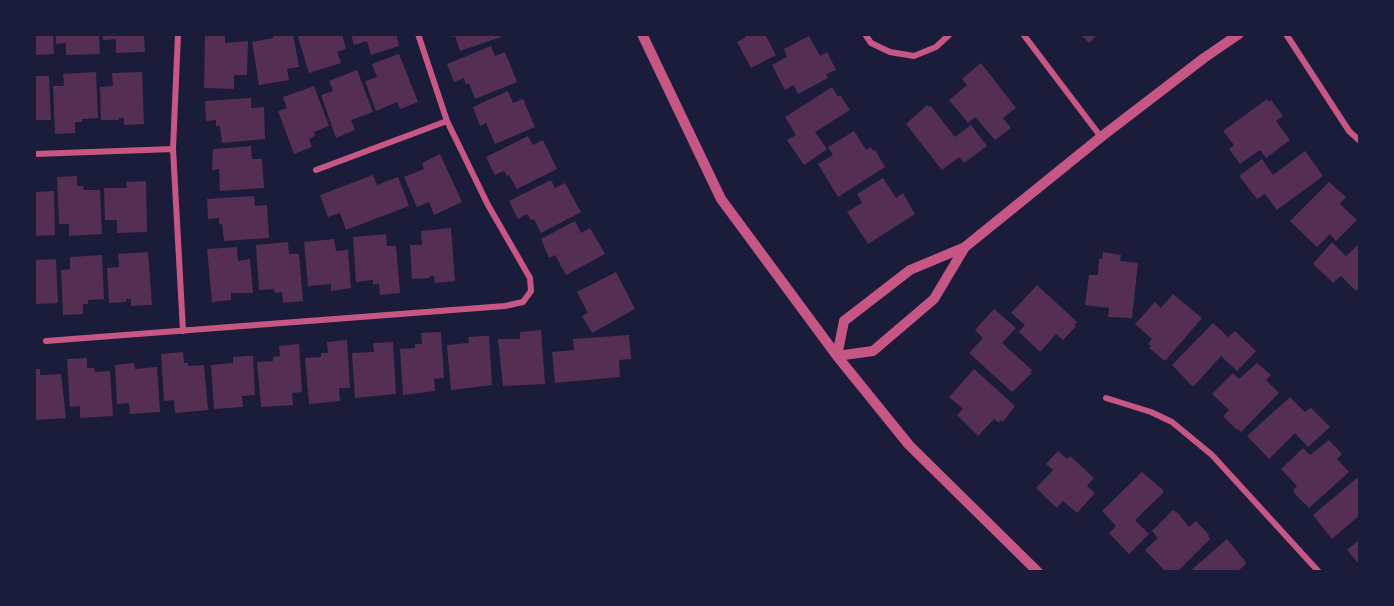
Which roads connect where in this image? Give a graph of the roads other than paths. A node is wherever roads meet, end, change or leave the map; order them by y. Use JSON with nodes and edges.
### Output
{"nodes":[{"id":1,"x":178,"y":34,"type":"edge"},
{"id":2,"x":418,"y":34,"type":"edge"},
{"id":3,"x":642,"y":34,"type":"edge"},
{"id":4,"x":865,"y":34,"type":"edge"},
{"id":5,"x":950,"y":34,"type":"edge"},
{"id":6,"x":1023,"y":34,"type":"edge"},
{"id":7,"x":1239,"y":34,"type":"edge"},
{"id":8,"x":1286,"y":34,"type":"edge"},
{"id":9,"x":447,"y":121,"type":"junction"},
{"id":10,"x":1101,"y":137,"type":"junction"},
{"id":11,"x":1359,"y":141,"type":"edge"},
{"id":12,"x":173,"y":149,"type":"junction"},
{"id":13,"x":35,"y":154,"type":"edge"},
{"id":14,"x":316,"y":170,"type":"dead end"},
{"id":15,"x":965,"y":247,"type":"junction"},
{"id":16,"x":183,"y":331,"type":"junction"},
{"id":17,"x":46,"y":341,"type":"dead end"},
{"id":18,"x":837,"y":356,"type":"junction"},
{"id":19,"x":1106,"y":398,"type":"dead end"},
{"id":20,"x":1038,"y":572,"type":"edge"},
{"id":21,"x":1319,"y":572,"type":"edge"}],
"edges":[{"from":1,"to":12,"type":"street"},
{"from":2,"to":9,"type":"street"},
{"from":3,"to":18,"type":"street"},
{"from":4,"to":5,"type":"street"},
{"from":6,"to":10,"type":"street"},
{"from":7,"to":10,"type":"street"},
{"from":8,"to":11,"type":"street"},
{"from":9,"to":14,"type":"street"},
{"from":9,"to":16,"type":"street"},
{"from":10,"to":15,"type":"street"},
{"from":12,"to":13,"type":"street"},
{"from":12,"to":16,"type":"street"},
{"from":15,"to":18,"type":"street"},
{"from":15,"to":18,"type":"street"},
{"from":16,"to":17,"type":"street"},
{"from":18,"to":20,"type":"street"},
{"from":19,"to":21,"type":"street"}]}
